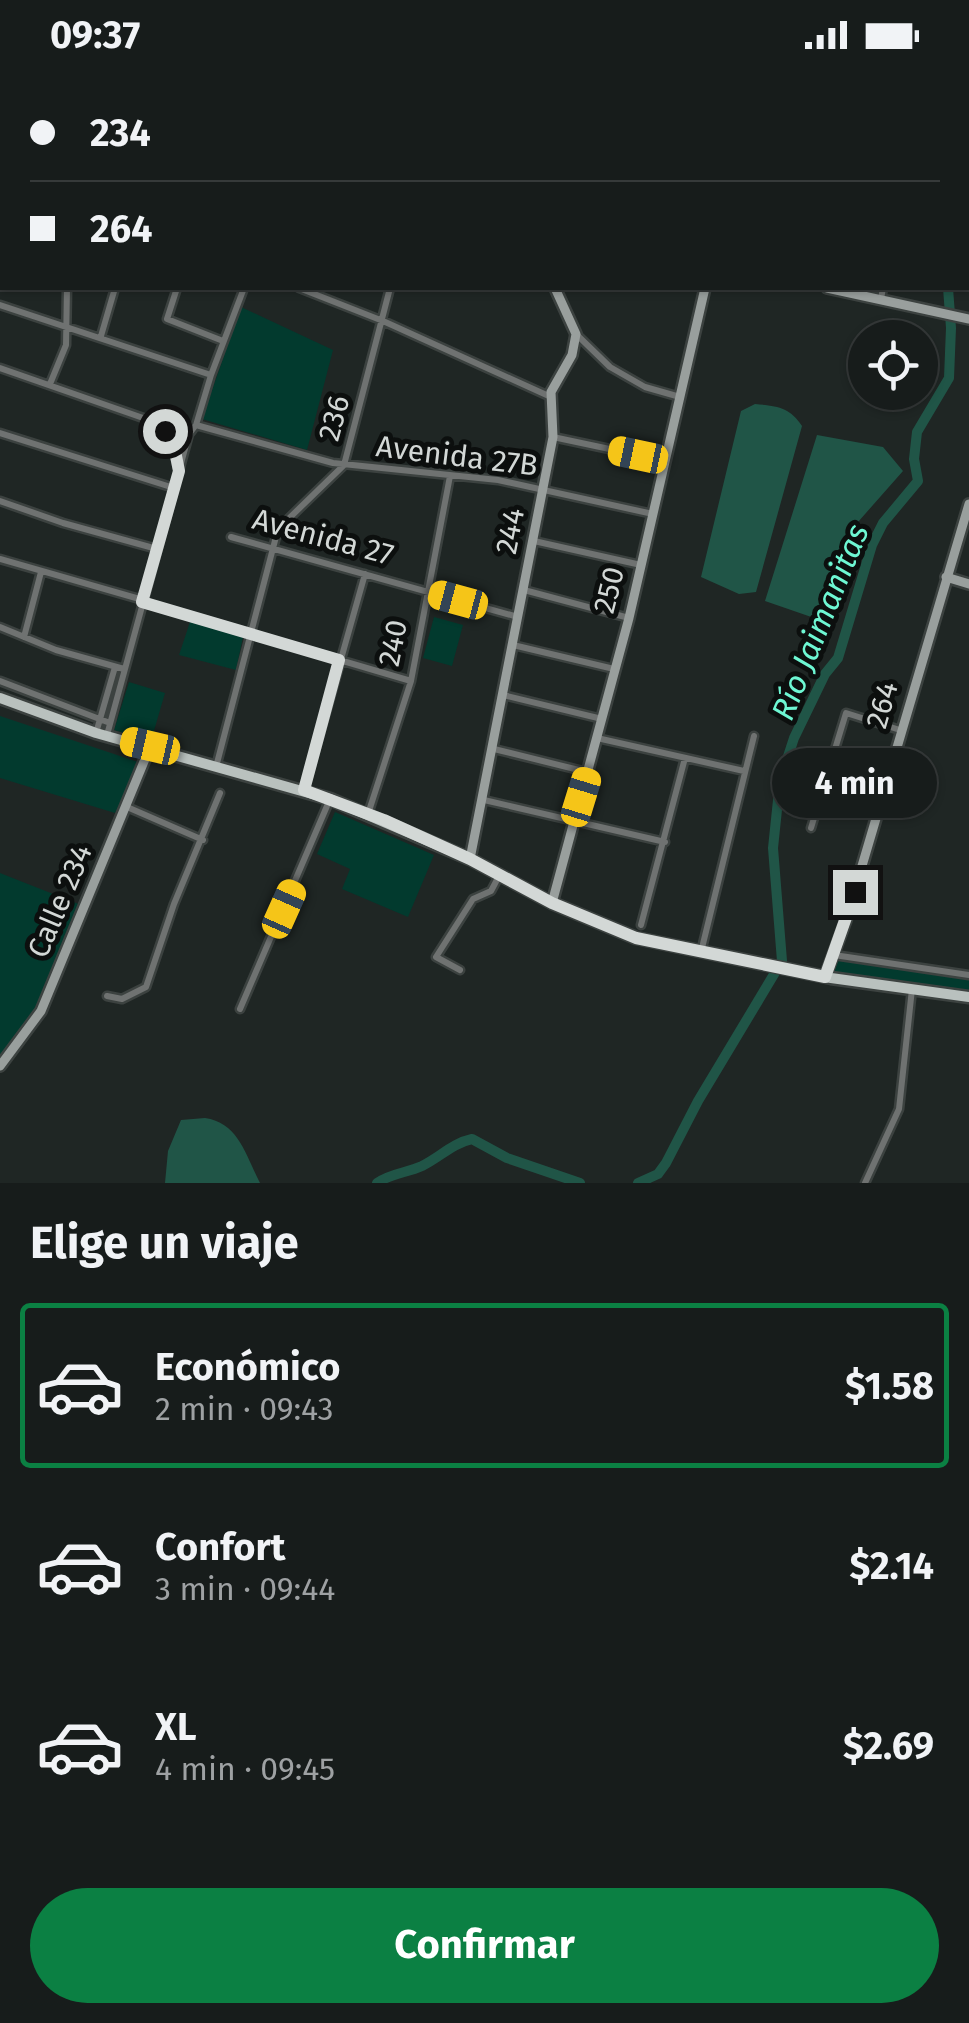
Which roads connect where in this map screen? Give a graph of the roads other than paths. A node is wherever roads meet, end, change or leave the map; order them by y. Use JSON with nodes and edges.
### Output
{"nodes":[{"id":1,"x":67,"y":290,"type":"edge"},
{"id":2,"x":113,"y":290,"type":"edge"},
{"id":3,"x":176,"y":290,"type":"edge"},
{"id":4,"x":243,"y":290,"type":"edge"},
{"id":5,"x":304,"y":290,"type":"edge"},
{"id":6,"x":390,"y":290,"type":"edge"},
{"id":7,"x":555,"y":290,"type":"edge"},
{"id":8,"x":705,"y":290,"type":"edge"},
{"id":9,"x":837,"y":290,"type":"edge"},
{"id":10,"x":883,"y":290,"type":"edge"},
{"id":11,"x":881,"y":299,"type":"junction"},
{"id":12,"x":0,"y":306,"type":"edge"},
{"id":13,"x":969,"y":319,"type":"edge"},
{"id":14,"x":383,"y":321,"type":"junction"},
{"id":15,"x":69,"y":326,"type":"junction"},
{"id":16,"x":576,"y":334,"type":"junction"},
{"id":17,"x":101,"y":336,"type":"junction"},
{"id":18,"x":223,"y":341,"type":"junction"},
{"id":19,"x":0,"y":368,"type":"edge"},
{"id":20,"x":211,"y":375,"type":"junction"},
{"id":21,"x":50,"y":384,"type":"junction"},
{"id":22,"x":551,"y":397,"type":"junction"},
{"id":23,"x":680,"y":397,"type":"junction"},
{"id":24,"x":155,"y":421,"type":"junction"},
{"id":25,"x":196,"y":425,"type":"junction"},
{"id":26,"x":0,"y":433,"type":"edge"},
{"id":27,"x":189,"y":434,"type":"junction"},
{"id":28,"x":553,"y":438,"type":"junction"},
{"id":29,"x":666,"y":461,"type":"junction"},
{"id":30,"x":344,"y":465,"type":"junction"},
{"id":31,"x":179,"y":471,"type":"junction"},
{"id":32,"x":450,"y":476,"type":"junction"},
{"id":33,"x":174,"y":488,"type":"junction"},
{"id":34,"x":543,"y":488,"type":"junction"},
{"id":35,"x":0,"y":501,"type":"edge"},
{"id":36,"x":969,"y":504,"type":"edge"},
{"id":37,"x":654,"y":514,"type":"junction"},
{"id":38,"x":231,"y":538,"type":"dead end"},
{"id":39,"x":534,"y":541,"type":"junction"},
{"id":40,"x":157,"y":548,"type":"junction"},
{"id":41,"x":272,"y":550,"type":"junction"},
{"id":42,"x":0,"y":559,"type":"edge"},
{"id":43,"x":641,"y":565,"type":"junction"},
{"id":44,"x":41,"y":572,"type":"junction"},
{"id":45,"x":365,"y":574,"type":"junction"},
{"id":46,"x":946,"y":577,"type":"junction"},
{"id":47,"x":969,"y":584,"type":"edge"},
{"id":48,"x":524,"y":590,"type":"junction"},
{"id":49,"x":429,"y":592,"type":"junction"},
{"id":50,"x":142,"y":601,"type":"junction"},
{"id":51,"x":518,"y":616,"type":"junction"},
{"id":52,"x":628,"y":618,"type":"junction"},
{"id":53,"x":0,"y":627,"type":"edge"},
{"id":54,"x":250,"y":634,"type":"junction"},
{"id":55,"x":24,"y":637,"type":"junction"},
{"id":56,"x":512,"y":645,"type":"junction"},
{"id":57,"x":339,"y":660,"type":"junction"},
{"id":58,"x":120,"y":668,"type":"junction"},
{"id":59,"x":614,"y":669,"type":"junction"},
{"id":60,"x":411,"y":681,"type":"junction"},
{"id":61,"x":0,"y":682,"type":"edge"},
{"id":62,"x":503,"y":696,"type":"junction"},
{"id":63,"x":0,"y":698,"type":"edge"},
{"id":64,"x":100,"y":719,"type":"junction"},
{"id":65,"x":602,"y":719,"type":"junction"},
{"id":66,"x":110,"y":723,"type":"junction"},
{"id":67,"x":900,"y":730,"type":"junction"},
{"id":68,"x":101,"y":735,"type":"junction"},
{"id":69,"x":754,"y":736,"type":"dead end"},
{"id":70,"x":597,"y":738,"type":"junction"},
{"id":71,"x":150,"y":746,"type":"junction"},
{"id":72,"x":494,"y":749,"type":"junction"},
{"id":73,"x":685,"y":758,"type":"junction"},
{"id":74,"x":216,"y":766,"type":"junction"},
{"id":75,"x":744,"y":771,"type":"junction"},
{"id":76,"x":588,"y":772,"type":"junction"},
{"id":77,"x":304,"y":790,"type":"junction"},
{"id":78,"x":220,"y":793,"type":"dead end"},
{"id":79,"x":330,"y":799,"type":"junction"},
{"id":80,"x":484,"y":800,"type":"junction"},
{"id":81,"x":127,"y":807,"type":"junction"},
{"id":82,"x":368,"y":814,"type":"junction"},
{"id":83,"x":574,"y":822,"type":"junction"},
{"id":84,"x":811,"y":828,"type":"dead end"},
{"id":85,"x":203,"y":840,"type":"junction"},
{"id":86,"x":665,"y":842,"type":"junction"},
{"id":87,"x":470,"y":859,"type":"junction"},
{"id":88,"x":499,"y":876,"type":"junction"},
{"id":89,"x":552,"y":903,"type":"junction"},
{"id":90,"x":641,"y":925,"type":"dead end"},
{"id":91,"x":701,"y":953,"type":"junction"},
{"id":92,"x":834,"y":955,"type":"junction"},
{"id":93,"x":460,"y":970,"type":"dead end"},
{"id":94,"x":969,"y":975,"type":"edge"},
{"id":95,"x":825,"y":977,"type":"junction"},
{"id":96,"x":912,"y":989,"type":"junction"},
{"id":97,"x":107,"y":996,"type":"dead end"},
{"id":98,"x":969,"y":998,"type":"edge"},
{"id":99,"x":240,"y":1010,"type":"dead end"},
{"id":100,"x":0,"y":1066,"type":"edge"},
{"id":101,"x":865,"y":1183,"type":"edge"}],
"edges":[{"from":1,"to":15,"type":"street"},
{"from":2,"to":17,"type":"street"},
{"from":3,"to":18,"type":"street"},
{"from":4,"to":18,"type":"street"},
{"from":5,"to":14,"type":"street"},
{"from":6,"to":14,"type":"street","name":"236"},
{"from":7,"to":16,"type":"street"},
{"from":8,"to":23,"type":"street","name":"250"},
{"from":9,"to":11,"type":"street"},
{"from":10,"to":11,"type":"street"},
{"from":11,"to":13,"type":"street"},
{"from":12,"to":15,"type":"street"},
{"from":14,"to":22,"type":"street"},
{"from":14,"to":30,"type":"street","name":"236"},
{"from":15,"to":17,"type":"street"},
{"from":15,"to":21,"type":"street"},
{"from":16,"to":22,"type":"street","name":"244"},
{"from":16,"to":23,"type":"street"},
{"from":17,"to":20,"type":"street"},
{"from":18,"to":20,"type":"street"},
{"from":19,"to":21,"type":"street"},
{"from":20,"to":25,"type":"street"},
{"from":21,"to":24,"type":"street"},
{"from":22,"to":28,"type":"street","name":"244"},
{"from":23,"to":29,"type":"street","name":"250"},
{"from":24,"to":27,"type":"street"},
{"from":24,"to":31,"type":"street"},
{"from":25,"to":27,"type":"street"},
{"from":25,"to":30,"type":"street","name":"Avenida 27B"},
{"from":26,"to":33,"type":"street"},
{"from":27,"to":31,"type":"street"},
{"from":28,"to":29,"type":"street"},
{"from":28,"to":34,"type":"street","name":"244"},
{"from":29,"to":37,"type":"street","name":"250"},
{"from":30,"to":32,"type":"street","name":"Avenida 27B"},
{"from":30,"to":41,"type":"street","name":"236"},
{"from":31,"to":33,"type":"street"},
{"from":32,"to":34,"type":"street","name":"Avenida 27B"},
{"from":32,"to":49,"type":"street","name":"240"},
{"from":33,"to":40,"type":"street"},
{"from":34,"to":37,"type":"street","name":"Avenida 27B"},
{"from":34,"to":39,"type":"street","name":"244"},
{"from":35,"to":40,"type":"street"},
{"from":36,"to":46,"type":"street","name":"264"},
{"from":37,"to":43,"type":"street","name":"250"},
{"from":38,"to":41,"type":"street","name":"Avenida 27"},
{"from":39,"to":43,"type":"street"},
{"from":39,"to":48,"type":"street","name":"244"},
{"from":40,"to":50,"type":"street"},
{"from":41,"to":45,"type":"street","name":"Avenida 27"},
{"from":41,"to":54,"type":"street","name":"236"},
{"from":42,"to":44,"type":"street"},
{"from":43,"to":52,"type":"street","name":"250"},
{"from":44,"to":50,"type":"street"},
{"from":44,"to":55,"type":"street"},
{"from":45,"to":49,"type":"street","name":"Avenida 27"},
{"from":45,"to":57,"type":"street"},
{"from":46,"to":47,"type":"street"},
{"from":46,"to":67,"type":"street","name":"264"},
{"from":48,"to":51,"type":"street","name":"244"},
{"from":48,"to":52,"type":"street"},
{"from":49,"to":51,"type":"street","name":"Avenida 27"},
{"from":49,"to":60,"type":"street","name":"240"},
{"from":50,"to":54,"type":"street"},
{"from":50,"to":58,"type":"street"},
{"from":51,"to":56,"type":"street","name":"244"},
{"from":52,"to":59,"type":"street","name":"250"},
{"from":53,"to":55,"type":"street"},
{"from":54,"to":57,"type":"street"},
{"from":54,"to":74,"type":"street","name":"236"},
{"from":55,"to":58,"type":"street"},
{"from":56,"to":59,"type":"street"},
{"from":56,"to":62,"type":"street","name":"244"},
{"from":57,"to":60,"type":"street"},
{"from":57,"to":77,"type":"street"},
{"from":58,"to":64,"type":"street"},
{"from":58,"to":66,"type":"street"},
{"from":59,"to":65,"type":"street","name":"250"},
{"from":60,"to":82,"type":"street","name":"240"},
{"from":61,"to":64,"type":"street"},
{"from":62,"to":65,"type":"street"},
{"from":62,"to":72,"type":"street","name":"244"},
{"from":63,"to":68,"type":"main road"},
{"from":64,"to":66,"type":"street"},
{"from":64,"to":68,"type":"street"},
{"from":65,"to":70,"type":"street","name":"250"},
{"from":66,"to":68,"type":"street"},
{"from":67,"to":84,"type":"street"},
{"from":67,"to":92,"type":"street","name":"264"},
{"from":68,"to":71,"type":"main road"},
{"from":69,"to":75,"type":"street"},
{"from":70,"to":73,"type":"street"},
{"from":70,"to":76,"type":"street","name":"250"},
{"from":71,"to":74,"type":"main road"},
{"from":71,"to":81,"type":"street","name":"Calle 234"},
{"from":72,"to":76,"type":"street"},
{"from":72,"to":80,"type":"street","name":"244"},
{"from":73,"to":75,"type":"street"},
{"from":73,"to":86,"type":"street"},
{"from":74,"to":77,"type":"main road"},
{"from":75,"to":91,"type":"street"},
{"from":76,"to":83,"type":"street","name":"250"},
{"from":77,"to":79,"type":"main road"},
{"from":78,"to":85,"type":"street"},
{"from":79,"to":82,"type":"main road"},
{"from":79,"to":99,"type":"street"},
{"from":80,"to":83,"type":"street"},
{"from":80,"to":87,"type":"street","name":"244"},
{"from":81,"to":85,"type":"street"},
{"from":81,"to":100,"type":"street","name":"Calle 234"},
{"from":82,"to":87,"type":"main road"},
{"from":83,"to":86,"type":"street"},
{"from":83,"to":89,"type":"street","name":"250"},
{"from":85,"to":97,"type":"street"},
{"from":86,"to":90,"type":"street"},
{"from":87,"to":88,"type":"main road"},
{"from":88,"to":89,"type":"main road"},
{"from":88,"to":93,"type":"street"},
{"from":89,"to":91,"type":"main road"},
{"from":91,"to":95,"type":"main road"},
{"from":92,"to":94,"type":"street"},
{"from":92,"to":95,"type":"street","name":"264"},
{"from":95,"to":96,"type":"main road"},
{"from":96,"to":98,"type":"main road"},
{"from":96,"to":101,"type":"street"}]}
